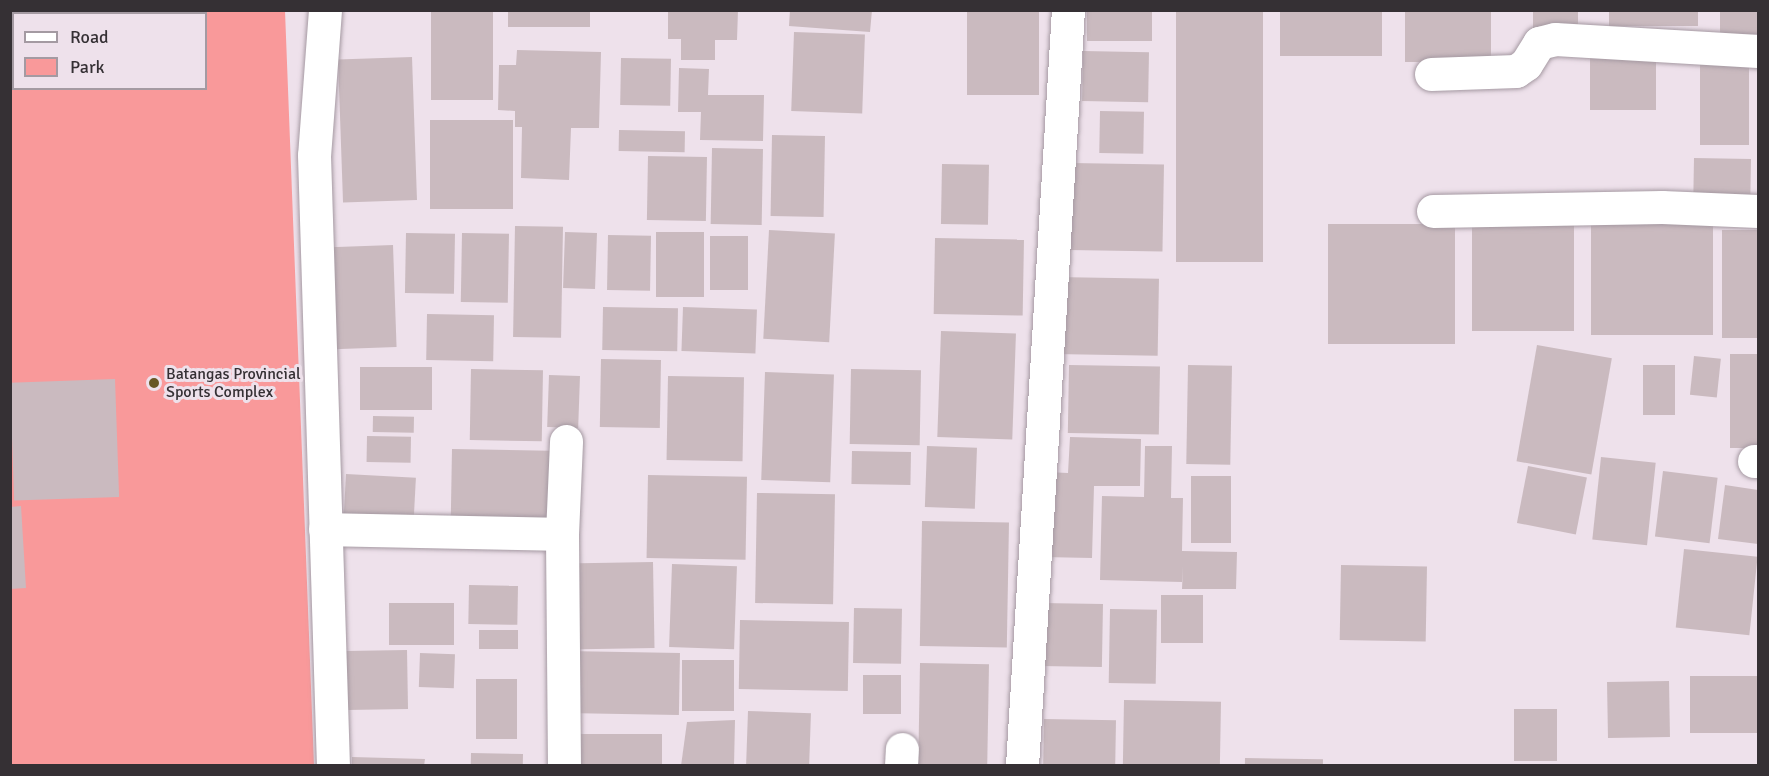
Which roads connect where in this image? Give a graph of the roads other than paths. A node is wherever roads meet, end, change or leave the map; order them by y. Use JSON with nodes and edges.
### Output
{"nodes":[{"id":1,"x":325,"y":10,"type":"edge"},
{"id":2,"x":1068,"y":10,"type":"edge"},
{"id":3,"x":1758,"y":51,"type":"edge"},
{"id":4,"x":1431,"y":74,"type":"dead end"},
{"id":5,"x":1433,"y":211,"type":"dead end"},
{"id":6,"x":1758,"y":211,"type":"edge"},
{"id":7,"x":566,"y":441,"type":"dead end"},
{"id":8,"x":326,"y":529,"type":"junction"},
{"id":9,"x":562,"y":534,"type":"junction"},
{"id":10,"x":333,"y":765,"type":"edge"},
{"id":11,"x":564,"y":765,"type":"edge"},
{"id":12,"x":1022,"y":765,"type":"edge"}],
"edges":[{"from":1,"to":8,"type":"street"},
{"from":2,"to":12,"type":"street"},
{"from":3,"to":4,"type":"street"},
{"from":5,"to":6,"type":"street"},
{"from":7,"to":9,"type":"street"},
{"from":8,"to":9,"type":"street"},
{"from":8,"to":10,"type":"street"},
{"from":9,"to":11,"type":"street"}]}
